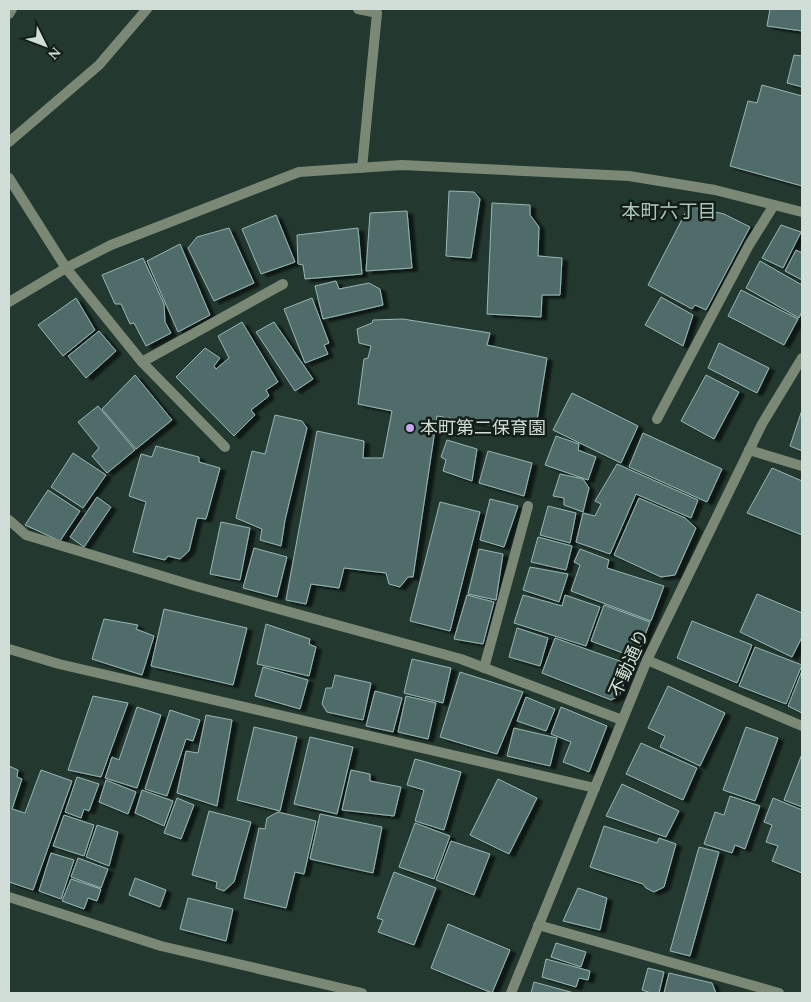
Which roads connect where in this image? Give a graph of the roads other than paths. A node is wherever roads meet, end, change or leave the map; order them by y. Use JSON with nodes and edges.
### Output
{"nodes":[{"id":1,"x":12,"y":9,"type":"edge"},
{"id":2,"x":147,"y":9,"type":"edge"},
{"id":3,"x":358,"y":9,"type":"edge"},
{"id":4,"x":9,"y":14,"type":"edge"},
{"id":5,"x":9,"y":142,"type":"edge"},
{"id":6,"x":362,"y":168,"type":"junction"},
{"id":7,"x":9,"y":178,"type":"edge"},
{"id":8,"x":774,"y":205,"type":"junction"},
{"id":9,"x":802,"y":212,"type":"edge"},
{"id":10,"x":66,"y":268,"type":"junction"},
{"id":11,"x":283,"y":284,"type":"dead end"},
{"id":12,"x":9,"y":302,"type":"edge"},
{"id":13,"x":802,"y":358,"type":"edge"},
{"id":14,"x":142,"y":362,"type":"junction"},
{"id":15,"x":657,"y":419,"type":"dead end"},
{"id":16,"x":225,"y":447,"type":"dead end"},
{"id":17,"x":749,"y":450,"type":"junction"},
{"id":18,"x":802,"y":466,"type":"edge"},
{"id":19,"x":528,"y":506,"type":"dead end"},
{"id":20,"x":9,"y":520,"type":"edge"},
{"id":21,"x":9,"y":649,"type":"edge"},
{"id":22,"x":647,"y":660,"type":"junction"},
{"id":23,"x":484,"y":668,"type":"junction"},
{"id":24,"x":622,"y":720,"type":"junction"},
{"id":25,"x":802,"y":726,"type":"edge"},
{"id":26,"x":595,"y":788,"type":"junction"},
{"id":27,"x":9,"y":897,"type":"edge"},
{"id":28,"x":538,"y":925,"type":"junction"},
{"id":29,"x":362,"y":993,"type":"edge"},
{"id":30,"x":511,"y":993,"type":"edge"},
{"id":31,"x":779,"y":993,"type":"edge"}],
"edges":[{"from":1,"to":4,"type":"street"},
{"from":2,"to":5,"type":"street"},
{"from":3,"to":6,"type":"street"},
{"from":6,"to":8,"type":"street"},
{"from":6,"to":10,"type":"street"},
{"from":7,"to":10,"type":"street"},
{"from":8,"to":9,"type":"street"},
{"from":8,"to":15,"type":"street"},
{"from":10,"to":12,"type":"street"},
{"from":10,"to":14,"type":"street"},
{"from":11,"to":14,"type":"street"},
{"from":13,"to":17,"type":"street","name":"不動通り"},
{"from":14,"to":16,"type":"street"},
{"from":17,"to":18,"type":"street"},
{"from":17,"to":22,"type":"street","name":"不動通り"},
{"from":19,"to":23,"type":"street"},
{"from":20,"to":23,"type":"street"},
{"from":21,"to":26,"type":"street"},
{"from":22,"to":24,"type":"street","name":"不動通り"},
{"from":22,"to":25,"type":"street"},
{"from":23,"to":24,"type":"street"},
{"from":24,"to":26,"type":"street","name":"不動通り"},
{"from":26,"to":28,"type":"street","name":"不動通り"},
{"from":27,"to":29,"type":"street"},
{"from":28,"to":30,"type":"street","name":"不動通り"},
{"from":28,"to":31,"type":"street"}]}
